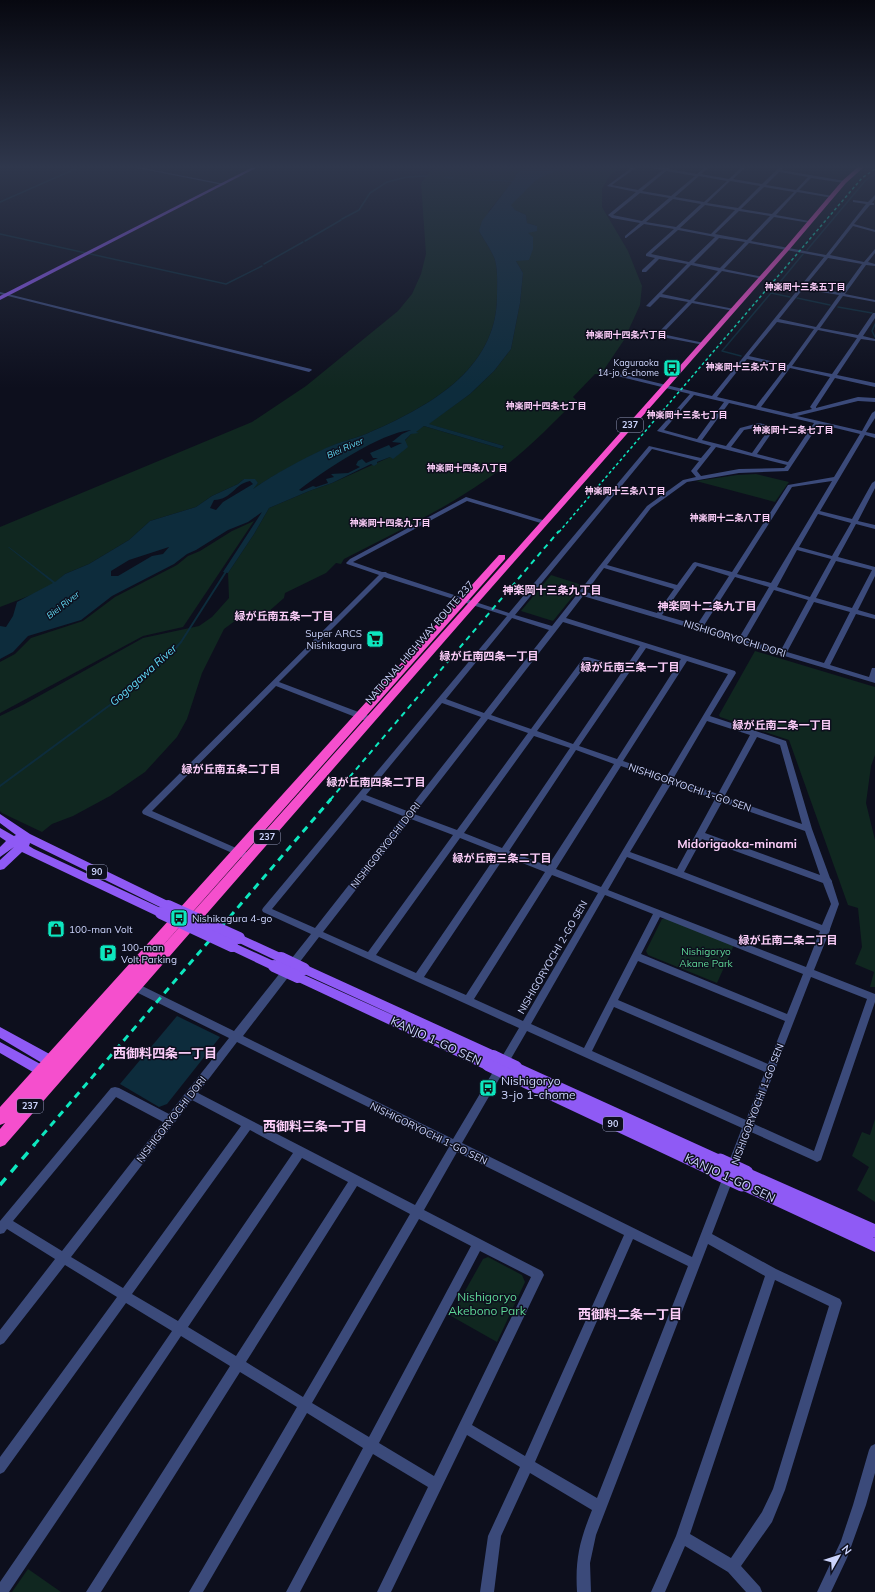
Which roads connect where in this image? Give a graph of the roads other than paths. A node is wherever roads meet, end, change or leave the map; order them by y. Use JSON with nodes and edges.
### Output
{"nodes":[{"id":1,"x":110,"y":240,"type":"edge"},
{"id":2,"x":664,"y":240,"type":"edge"},
{"id":3,"x":714,"y":240,"type":"edge"},
{"id":4,"x":740,"y":240,"type":"edge"},
{"id":5,"x":790,"y":240,"type":"edge"},
{"id":6,"x":840,"y":240,"type":"edge"},
{"id":7,"x":749,"y":242,"type":"junction"},
{"id":8,"x":784,"y":248,"type":"junction"},
{"id":9,"x":875,"y":250,"type":"edge"},
{"id":10,"x":827,"y":256,"type":"junction"},
{"id":11,"x":658,"y":257,"type":"junction"},
{"id":12,"x":690,"y":263,"type":"junction"},
{"id":13,"x":865,"y":263,"type":"junction"},
{"id":14,"x":875,"y":265,"type":"edge"},
{"id":15,"x":644,"y":270,"type":"dead end"},
{"id":16,"x":722,"y":270,"type":"junction"},
{"id":17,"x":758,"y":277,"type":"junction"},
{"id":18,"x":802,"y":287,"type":"junction"},
{"id":19,"x":2,"y":295,"type":"edge"},
{"id":20,"x":659,"y":295,"type":"junction"},
{"id":21,"x":842,"y":295,"type":"junction"},
{"id":22,"x":875,"y":301,"type":"edge"},
{"id":23,"x":691,"y":302,"type":"junction"},
{"id":24,"x":648,"y":306,"type":"dead end"},
{"id":25,"x":729,"y":310,"type":"junction"},
{"id":26,"x":875,"y":314,"type":"edge"},
{"id":27,"x":775,"y":320,"type":"junction"},
{"id":28,"x":817,"y":328,"type":"junction"},
{"id":29,"x":860,"y":337,"type":"junction"},
{"id":30,"x":875,"y":340,"type":"edge"},
{"id":31,"x":698,"y":344,"type":"junction"},
{"id":32,"x":745,"y":357,"type":"junction"},
{"id":33,"x":789,"y":366,"type":"junction"},
{"id":34,"x":309,"y":370,"type":"dead end"},
{"id":35,"x":604,"y":372,"type":"dead end"},
{"id":36,"x":834,"y":376,"type":"junction"},
{"id":37,"x":661,"y":385,"type":"junction"},
{"id":38,"x":875,"y":385,"type":"edge"},
{"id":39,"x":692,"y":393,"type":"junction"},
{"id":40,"x":875,"y":393,"type":"edge"},
{"id":41,"x":713,"y":398,"type":"junction"},
{"id":42,"x":873,"y":400,"type":"edge"},
{"id":43,"x":728,"y":401,"type":"junction"},
{"id":44,"x":640,"y":408,"type":"junction"},
{"id":45,"x":758,"y":408,"type":"junction"},
{"id":46,"x":815,"y":410,"type":"junction"},
{"id":47,"x":875,"y":413,"type":"edge"},
{"id":48,"x":790,"y":416,"type":"junction"},
{"id":49,"x":818,"y":422,"type":"junction"},
{"id":50,"x":863,"y":433,"type":"junction"},
{"id":51,"x":875,"y":436,"type":"edge"},
{"id":52,"x":698,"y":441,"type":"junction"},
{"id":53,"x":714,"y":445,"type":"junction"},
{"id":54,"x":728,"y":448,"type":"junction"},
{"id":55,"x":754,"y":454,"type":"junction"},
{"id":56,"x":702,"y":460,"type":"junction"},
{"id":57,"x":790,"y":464,"type":"junction"},
{"id":58,"x":700,"y":478,"type":"junction"},
{"id":59,"x":837,"y":478,"type":"junction"},
{"id":60,"x":875,"y":484,"type":"edge"},
{"id":61,"x":817,"y":512,"type":"junction"},
{"id":62,"x":536,"y":519,"type":"junction"},
{"id":63,"x":544,"y":522,"type":"junction"},
{"id":64,"x":854,"y":522,"type":"junction"},
{"id":65,"x":875,"y":527,"type":"edge"},
{"id":66,"x":796,"y":548,"type":"junction"},
{"id":67,"x":835,"y":559,"type":"junction"},
{"id":68,"x":603,"y":566,"type":"junction"},
{"id":69,"x":875,"y":570,"type":"edge"},
{"id":70,"x":384,"y":573,"type":"junction"},
{"id":71,"x":733,"y":575,"type":"junction"},
{"id":72,"x":773,"y":587,"type":"junction"},
{"id":73,"x":678,"y":588,"type":"junction"},
{"id":74,"x":582,"y":593,"type":"junction"},
{"id":75,"x":469,"y":600,"type":"junction"},
{"id":76,"x":812,"y":600,"type":"junction"},
{"id":77,"x":854,"y":611,"type":"junction"},
{"id":78,"x":512,"y":615,"type":"junction"},
{"id":79,"x":659,"y":615,"type":"junction"},
{"id":80,"x":875,"y":617,"type":"edge"},
{"id":81,"x":562,"y":618,"type":"junction"},
{"id":82,"x":699,"y":628,"type":"junction"},
{"id":83,"x":553,"y":629,"type":"junction"},
{"id":84,"x":741,"y":640,"type":"junction"},
{"id":85,"x":644,"y":645,"type":"junction"},
{"id":86,"x":783,"y":653,"type":"junction"},
{"id":87,"x":685,"y":658,"type":"junction"},
{"id":88,"x":826,"y":666,"type":"junction"},
{"id":89,"x":875,"y":670,"type":"edge"},
{"id":90,"x":626,"y":671,"type":"junction"},
{"id":91,"x":873,"y":680,"type":"edge"},
{"id":92,"x":274,"y":683,"type":"junction"},
{"id":93,"x":441,"y":700,"type":"junction"},
{"id":94,"x":486,"y":715,"type":"junction"},
{"id":95,"x":365,"y":717,"type":"junction"},
{"id":96,"x":707,"y":718,"type":"junction"},
{"id":97,"x":533,"y":732,"type":"junction"},
{"id":98,"x":755,"y":734,"type":"junction"},
{"id":99,"x":575,"y":747,"type":"junction"},
{"id":100,"x":619,"y":762,"type":"junction"},
{"id":101,"x":668,"y":780,"type":"junction"},
{"id":102,"x":361,"y":796,"type":"junction"},
{"id":103,"x":720,"y":797,"type":"junction"},
{"id":104,"x":408,"y":815,"type":"junction"},
{"id":105,"x":0,"y":818,"type":"edge"},
{"id":106,"x":808,"y":829,"type":"junction"},
{"id":107,"x":0,"y":832,"type":"edge"},
{"id":108,"x":458,"y":834,"type":"junction"},
{"id":109,"x":700,"y":835,"type":"junction"},
{"id":110,"x":26,"y":837,"type":"junction"},
{"id":111,"x":16,"y":844,"type":"junction"},
{"id":112,"x":504,"y":852,"type":"junction"},
{"id":113,"x":0,"y":853,"type":"edge"},
{"id":114,"x":625,"y":853,"type":"junction"},
{"id":115,"x":244,"y":854,"type":"junction"},
{"id":116,"x":0,"y":866,"type":"edge"},
{"id":117,"x":550,"y":871,"type":"junction"},
{"id":118,"x":679,"y":873,"type":"junction"},
{"id":119,"x":828,"y":881,"type":"junction"},
{"id":120,"x":602,"y":891,"type":"junction"},
{"id":121,"x":165,"y":910,"type":"junction"},
{"id":122,"x":658,"y":913,"type":"junction"},
{"id":123,"x":826,"y":930,"type":"junction"},
{"id":124,"x":316,"y":932,"type":"junction"},
{"id":125,"x":636,"y":956,"type":"junction"},
{"id":126,"x":369,"y":957,"type":"junction"},
{"id":127,"x":809,"y":973,"type":"junction"},
{"id":128,"x":418,"y":978,"type":"junction"},
{"id":129,"x":123,"y":981,"type":"junction"},
{"id":130,"x":135,"y":987,"type":"junction"},
{"id":131,"x":468,"y":1000,"type":"junction"},
{"id":132,"x":612,"y":1002,"type":"junction"},
{"id":133,"x":790,"y":1020,"type":"junction"},
{"id":134,"x":525,"y":1025,"type":"junction"},
{"id":135,"x":0,"y":1032,"type":"edge"},
{"id":136,"x":236,"y":1036,"type":"junction"},
{"id":137,"x":0,"y":1047,"type":"edge"},
{"id":138,"x":586,"y":1054,"type":"junction"},
{"id":139,"x":51,"y":1068,"type":"junction"},
{"id":140,"x":771,"y":1070,"type":"junction"},
{"id":141,"x":190,"y":1094,"type":"junction"},
{"id":142,"x":0,"y":1118,"type":"edge"},
{"id":143,"x":170,"y":1120,"type":"junction"},
{"id":144,"x":248,"y":1124,"type":"junction"},
{"id":145,"x":748,"y":1125,"type":"junction"},
{"id":146,"x":0,"y":1140,"type":"edge"},
{"id":147,"x":455,"y":1146,"type":"junction"},
{"id":148,"x":300,"y":1152,"type":"junction"},
{"id":149,"x":744,"y":1178,"type":"junction"},
{"id":150,"x":355,"y":1180,"type":"junction"},
{"id":151,"x":417,"y":1212,"type":"junction"},
{"id":152,"x":3,"y":1226,"type":"edge"},
{"id":153,"x":875,"y":1231,"type":"edge"},
{"id":154,"x":631,"y":1232,"type":"junction"},
{"id":155,"x":706,"y":1237,"type":"junction"},
{"id":156,"x":478,"y":1244,"type":"junction"},
{"id":157,"x":875,"y":1245,"type":"edge"},
{"id":158,"x":63,"y":1258,"type":"junction"},
{"id":159,"x":694,"y":1264,"type":"junction"},
{"id":160,"x":772,"y":1273,"type":"junction"},
{"id":161,"x":125,"y":1295,"type":"junction"},
{"id":162,"x":180,"y":1329,"type":"junction"},
{"id":163,"x":0,"y":1339,"type":"edge"},
{"id":164,"x":238,"y":1364,"type":"junction"},
{"id":165,"x":305,"y":1405,"type":"junction"},
{"id":166,"x":464,"y":1427,"type":"junction"},
{"id":167,"x":371,"y":1445,"type":"junction"},
{"id":168,"x":875,"y":1450,"type":"edge"},
{"id":169,"x":528,"y":1463,"type":"junction"},
{"id":170,"x":0,"y":1468,"type":"edge"},
{"id":171,"x":436,"y":1485,"type":"junction"},
{"id":172,"x":600,"y":1507,"type":"junction"},
{"id":173,"x":682,"y":1537,"type":"junction"},
{"id":174,"x":733,"y":1566,"type":"junction"},
{"id":175,"x":1,"y":1592,"type":"edge"},
{"id":176,"x":93,"y":1592,"type":"edge"},
{"id":177,"x":196,"y":1592,"type":"edge"},
{"id":178,"x":293,"y":1592,"type":"edge"},
{"id":179,"x":384,"y":1592,"type":"edge"},
{"id":180,"x":488,"y":1592,"type":"edge"},
{"id":181,"x":584,"y":1592,"type":"edge"},
{"id":182,"x":658,"y":1592,"type":"edge"},
{"id":183,"x":755,"y":1592,"type":"edge"},
{"id":184,"x":824,"y":1592,"type":"edge"}],
"edges":[{"from":1,"to":19,"type":"main road"},
{"from":2,"to":11,"type":"street"},
{"from":3,"to":12,"type":"street"},
{"from":4,"to":7,"type":"street"},
{"from":5,"to":8,"type":"highway","name":"NATIONAL HIGHWAY ROUTE 237","number":"237"},
{"from":6,"to":10,"type":"street"},
{"from":7,"to":8,"type":"street"},
{"from":7,"to":16,"type":"street"},
{"from":8,"to":10,"type":"street"},
{"from":8,"to":17,"type":"highway","name":"NATIONAL HIGHWAY ROUTE 237","number":"237"},
{"from":9,"to":13,"type":"street"},
{"from":10,"to":13,"type":"street"},
{"from":10,"to":18,"type":"street"},
{"from":11,"to":12,"type":"street"},
{"from":11,"to":15,"type":"street"},
{"from":12,"to":16,"type":"street"},
{"from":12,"to":20,"type":"street"},
{"from":13,"to":14,"type":"street"},
{"from":13,"to":21,"type":"street"},
{"from":16,"to":17,"type":"street"},
{"from":16,"to":23,"type":"street"},
{"from":17,"to":25,"type":"highway","name":"NATIONAL HIGHWAY ROUTE 237","number":"237"},
{"from":18,"to":21,"type":"street"},
{"from":18,"to":27,"type":"street"},
{"from":19,"to":34,"type":"street"},
{"from":20,"to":23,"type":"street"},
{"from":20,"to":24,"type":"street"},
{"from":21,"to":22,"type":"street"},
{"from":21,"to":28,"type":"street"},
{"from":23,"to":25,"type":"street"},
{"from":23,"to":31,"type":"street"},
{"from":25,"to":31,"type":"highway","name":"NATIONAL HIGHWAY ROUTE 237","number":"237"},
{"from":26,"to":29,"type":"street"},
{"from":27,"to":28,"type":"street"},
{"from":27,"to":32,"type":"street"},
{"from":28,"to":29,"type":"street"},
{"from":28,"to":33,"type":"street"},
{"from":29,"to":30,"type":"street"},
{"from":29,"to":36,"type":"street"},
{"from":31,"to":37,"type":"highway","name":"NATIONAL HIGHWAY ROUTE 237","number":"237"},
{"from":32,"to":33,"type":"street"},
{"from":32,"to":41,"type":"street"},
{"from":33,"to":36,"type":"street"},
{"from":33,"to":45,"type":"street"},
{"from":35,"to":37,"type":"street"},
{"from":36,"to":38,"type":"street"},
{"from":36,"to":46,"type":"street"},
{"from":37,"to":39,"type":"street"},
{"from":37,"to":44,"type":"highway","name":"NATIONAL HIGHWAY ROUTE 237","number":"237"},
{"from":39,"to":41,"type":"street"},
{"from":39,"to":52,"type":"street"},
{"from":40,"to":42,"type":"street"},
{"from":41,"to":43,"type":"street"},
{"from":42,"to":46,"type":"street"},
{"from":43,"to":45,"type":"street"},
{"from":43,"to":52,"type":"street"},
{"from":44,"to":62,"type":"highway","name":"NATIONAL HIGHWAY ROUTE 237","number":"237"},
{"from":44,"to":63,"type":"highway","name":"NATIONAL HIGHWAY ROUTE 237","number":"237"},
{"from":45,"to":48,"type":"street"},
{"from":46,"to":48,"type":"street"},
{"from":47,"to":50,"type":"street"},
{"from":48,"to":49,"type":"street"},
{"from":49,"to":50,"type":"street"},
{"from":49,"to":57,"type":"street"},
{"from":50,"to":51,"type":"street"},
{"from":50,"to":59,"type":"street"},
{"from":52,"to":53,"type":"street"},
{"from":53,"to":54,"type":"street"},
{"from":53,"to":56,"type":"street"},
{"from":54,"to":55,"type":"street"},
{"from":54,"to":55,"type":"street"},
{"from":55,"to":57,"type":"street"},
{"from":56,"to":58,"type":"street"},
{"from":56,"to":78,"type":"street"},
{"from":57,"to":58,"type":"street"},
{"from":58,"to":68,"type":"street"},
{"from":59,"to":61,"type":"street"},
{"from":59,"to":71,"type":"street"},
{"from":60,"to":64,"type":"street"},
{"from":61,"to":64,"type":"street"},
{"from":61,"to":66,"type":"street"},
{"from":62,"to":63,"type":"street"},
{"from":62,"to":70,"type":"street"},
{"from":62,"to":75,"type":"highway","name":"NATIONAL HIGHWAY ROUTE 237","number":"237"},
{"from":63,"to":75,"type":"highway","name":"NATIONAL HIGHWAY ROUTE 237","number":"237"},
{"from":64,"to":65,"type":"street"},
{"from":64,"to":67,"type":"street"},
{"from":66,"to":67,"type":"street"},
{"from":66,"to":72,"type":"street"},
{"from":67,"to":69,"type":"street"},
{"from":67,"to":76,"type":"street"},
{"from":68,"to":73,"type":"street"},
{"from":68,"to":74,"type":"street"},
{"from":69,"to":77,"type":"street"},
{"from":70,"to":75,"type":"street"},
{"from":70,"to":92,"type":"street"},
{"from":71,"to":72,"type":"street"},
{"from":71,"to":73,"type":"street"},
{"from":71,"to":82,"type":"street"},
{"from":72,"to":76,"type":"street"},
{"from":72,"to":84,"type":"street"},
{"from":73,"to":79,"type":"street"},
{"from":74,"to":79,"type":"street","name":"NISHIGORYOCHI DORI"},
{"from":74,"to":81,"type":"street","name":"NISHIGORYOCHI DORI"},
{"from":75,"to":78,"type":"street"},
{"from":75,"to":95,"type":"highway","name":"NATIONAL HIGHWAY ROUTE 237","number":"237"},
{"from":76,"to":77,"type":"street"},
{"from":76,"to":86,"type":"street"},
{"from":77,"to":80,"type":"street"},
{"from":77,"to":88,"type":"street"},
{"from":78,"to":83,"type":"street"},
{"from":78,"to":93,"type":"street"},
{"from":79,"to":82,"type":"street","name":"NISHIGORYOCHI DORI"},
{"from":81,"to":83,"type":"street","name":"NISHIGORYOCHI DORI"},
{"from":81,"to":85,"type":"street"},
{"from":82,"to":84,"type":"street","name":"NISHIGORYOCHI DORI"},
{"from":83,"to":94,"type":"street","name":"NISHIGORYOCHI DORI"},
{"from":84,"to":86,"type":"street","name":"NISHIGORYOCHI DORI"},
{"from":85,"to":87,"type":"street"},
{"from":85,"to":90,"type":"street"},
{"from":86,"to":88,"type":"street","name":"NISHIGORYOCHI DORI"},
{"from":87,"to":96,"type":"street","name":"NISHIGORYOCHI 2-GO SEN"},
{"from":87,"to":100,"type":"street"},
{"from":88,"to":91,"type":"street","name":"NISHIGORYOCHI DORI"},
{"from":89,"to":91,"type":"street"},
{"from":90,"to":97,"type":"street"},
{"from":90,"to":99,"type":"street"},
{"from":92,"to":95,"type":"street"},
{"from":92,"to":115,"type":"street"},
{"from":93,"to":94,"type":"street","name":"NISHIGORYOCHI 1-GO SEN"},
{"from":93,"to":102,"type":"street"},
{"from":94,"to":97,"type":"street","name":"NISHIGORYOCHI 1-GO SEN"},
{"from":94,"to":104,"type":"street","name":"NISHIGORYOCHI DORI"},
{"from":95,"to":115,"type":"highway","name":"NATIONAL HIGHWAY ROUTE 237","number":"237"},
{"from":96,"to":98,"type":"street"},
{"from":96,"to":101,"type":"street","name":"NISHIGORYOCHI 2-GO SEN"},
{"from":97,"to":99,"type":"street","name":"NISHIGORYOCHI 1-GO SEN"},
{"from":97,"to":108,"type":"street"},
{"from":98,"to":103,"type":"street"},
{"from":98,"to":106,"type":"street"},
{"from":99,"to":100,"type":"street","name":"NISHIGORYOCHI 1-GO SEN"},
{"from":99,"to":112,"type":"street"},
{"from":100,"to":101,"type":"street","name":"NISHIGORYOCHI 1-GO SEN"},
{"from":100,"to":117,"type":"street"},
{"from":101,"to":103,"type":"street","name":"NISHIGORYOCHI 1-GO SEN"},
{"from":101,"to":114,"type":"street","name":"NISHIGORYOCHI 2-GO SEN"},
{"from":102,"to":104,"type":"street"},
{"from":102,"to":124,"type":"street"},
{"from":103,"to":106,"type":"street","name":"NISHIGORYOCHI 1-GO SEN"},
{"from":103,"to":109,"type":"street"},
{"from":104,"to":108,"type":"street"},
{"from":104,"to":124,"type":"street","name":"NISHIGORYOCHI DORI"},
{"from":105,"to":110,"type":"main road","name":"KANJO 1-GO SEN","number":"90"},
{"from":106,"to":119,"type":"street","name":"NISHIGORYOCHI 1-GO SEN"},
{"from":107,"to":111,"type":"main road","name":"KANJO 1-GO SEN","number":"90"},
{"from":108,"to":112,"type":"street"},
{"from":108,"to":126,"type":"street"},
{"from":109,"to":118,"type":"street"},
{"from":109,"to":119,"type":"street"},
{"from":110,"to":111,"type":"main road"},
{"from":110,"to":121,"type":"main road","name":"KANJO 1-GO SEN","number":"90"},
{"from":111,"to":113,"type":"main road"},
{"from":111,"to":116,"type":"main road"},
{"from":111,"to":121,"type":"main road","name":"KANJO 1-GO SEN","number":"90"},
{"from":112,"to":117,"type":"street"},
{"from":112,"to":128,"type":"street"},
{"from":114,"to":118,"type":"street"},
{"from":114,"to":120,"type":"street","name":"NISHIGORYOCHI 2-GO SEN"},
{"from":115,"to":129,"type":"highway","name":"NATIONAL HIGHWAY ROUTE 237","number":"237"},
{"from":115,"to":130,"type":"highway","name":"NATIONAL HIGHWAY ROUTE 237","number":"237"},
{"from":117,"to":120,"type":"street"},
{"from":117,"to":131,"type":"street"},
{"from":118,"to":123,"type":"street"},
{"from":119,"to":123,"type":"street","name":"NISHIGORYOCHI 1-GO SEN"},
{"from":120,"to":122,"type":"street"},
{"from":120,"to":134,"type":"street","name":"NISHIGORYOCHI 2-GO SEN"},
{"from":121,"to":149,"type":"main road","name":"KANJO 1-GO SEN","number":"90","bridge":true},
{"from":122,"to":125,"type":"street"},
{"from":122,"to":127,"type":"street"},
{"from":123,"to":127,"type":"street","name":"NISHIGORYOCHI 1-GO SEN"},
{"from":124,"to":126,"type":"street"},
{"from":124,"to":136,"type":"street","name":"NISHIGORYOCHI DORI"},
{"from":125,"to":132,"type":"street"},
{"from":125,"to":133,"type":"street"},
{"from":126,"to":128,"type":"street"},
{"from":127,"to":133,"type":"street","name":"NISHIGORYOCHI 1-GO SEN"},
{"from":127,"to":145,"type":"street"},
{"from":128,"to":131,"type":"street"},
{"from":129,"to":130,"type":"street","name":"NISHIGORYOCHI 1-GO SEN"},
{"from":129,"to":139,"type":"highway","name":"NATIONAL HIGHWAY ROUTE 237","number":"237"},
{"from":130,"to":136,"type":"street","name":"NISHIGORYOCHI 1-GO SEN"},
{"from":130,"to":139,"type":"highway","name":"NATIONAL HIGHWAY ROUTE 237","number":"237"},
{"from":131,"to":134,"type":"street"},
{"from":132,"to":138,"type":"street"},
{"from":132,"to":140,"type":"street"},
{"from":133,"to":140,"type":"street","name":"NISHIGORYOCHI 1-GO SEN"},
{"from":134,"to":138,"type":"street"},
{"from":134,"to":147,"type":"street","name":"NISHIGORYOCHI 2-GO SEN"},
{"from":135,"to":139,"type":"main road"},
{"from":136,"to":141,"type":"street","name":"NISHIGORYOCHI DORI"},
{"from":136,"to":147,"type":"street","name":"NISHIGORYOCHI 1-GO SEN"},
{"from":137,"to":139,"type":"main road"},
{"from":138,"to":145,"type":"street"},
{"from":139,"to":142,"type":"highway","name":"NATIONAL HIGHWAY ROUTE 237","number":"237"},
{"from":139,"to":146,"type":"highway","name":"NATIONAL HIGHWAY ROUTE 237","number":"237"},
{"from":140,"to":145,"type":"street","name":"NISHIGORYOCHI 1-GO SEN"},
{"from":141,"to":143,"type":"street","name":"NISHIGORYOCHI DORI"},
{"from":141,"to":144,"type":"street"},
{"from":143,"to":152,"type":"street"},
{"from":143,"to":158,"type":"street","name":"NISHIGORYOCHI DORI"},
{"from":144,"to":148,"type":"street"},
{"from":144,"to":161,"type":"street"},
{"from":145,"to":155,"type":"street","name":"NISHIGORYOCHI 1-GO SEN"},
{"from":147,"to":151,"type":"street","name":"NISHIGORYOCHI 2-GO SEN"},
{"from":147,"to":154,"type":"street","name":"NISHIGORYOCHI 1-GO SEN"},
{"from":148,"to":150,"type":"street"},
{"from":148,"to":162,"type":"street"},
{"from":149,"to":153,"type":"main road","name":"KANJO 1-GO SEN","number":"90"},
{"from":149,"to":157,"type":"main road","name":"KANJO 1-GO SEN","number":"90"},
{"from":150,"to":151,"type":"street"},
{"from":150,"to":164,"type":"street"},
{"from":151,"to":156,"type":"street"},
{"from":151,"to":165,"type":"street","name":"NISHIGORYOCHI 2-GO SEN"},
{"from":152,"to":158,"type":"street"},
{"from":154,"to":159,"type":"street","name":"NISHIGORYOCHI 1-GO SEN"},
{"from":154,"to":169,"type":"street"},
{"from":155,"to":159,"type":"street","name":"NISHIGORYOCHI 1-GO SEN"},
{"from":155,"to":160,"type":"street"},
{"from":156,"to":166,"type":"street"},
{"from":156,"to":167,"type":"street"},
{"from":158,"to":161,"type":"street"},
{"from":158,"to":163,"type":"street","name":"NISHIGORYOCHI DORI"},
{"from":159,"to":172,"type":"street"},
{"from":160,"to":173,"type":"street"},
{"from":160,"to":174,"type":"street"},
{"from":161,"to":162,"type":"street"},
{"from":161,"to":170,"type":"street"},
{"from":162,"to":164,"type":"street"},
{"from":162,"to":175,"type":"street"},
{"from":164,"to":165,"type":"street"},
{"from":164,"to":176,"type":"street"},
{"from":165,"to":167,"type":"street"},
{"from":165,"to":177,"type":"street","name":"NISHIGORYOCHI 2-GO SEN"},
{"from":166,"to":169,"type":"street"},
{"from":166,"to":171,"type":"street"},
{"from":167,"to":171,"type":"street"},
{"from":167,"to":178,"type":"street"},
{"from":168,"to":184,"type":"street"},
{"from":169,"to":172,"type":"street"},
{"from":169,"to":180,"type":"street"},
{"from":171,"to":179,"type":"street"},
{"from":172,"to":181,"type":"street"},
{"from":173,"to":174,"type":"street"},
{"from":173,"to":182,"type":"street"},
{"from":174,"to":183,"type":"street"}]}
